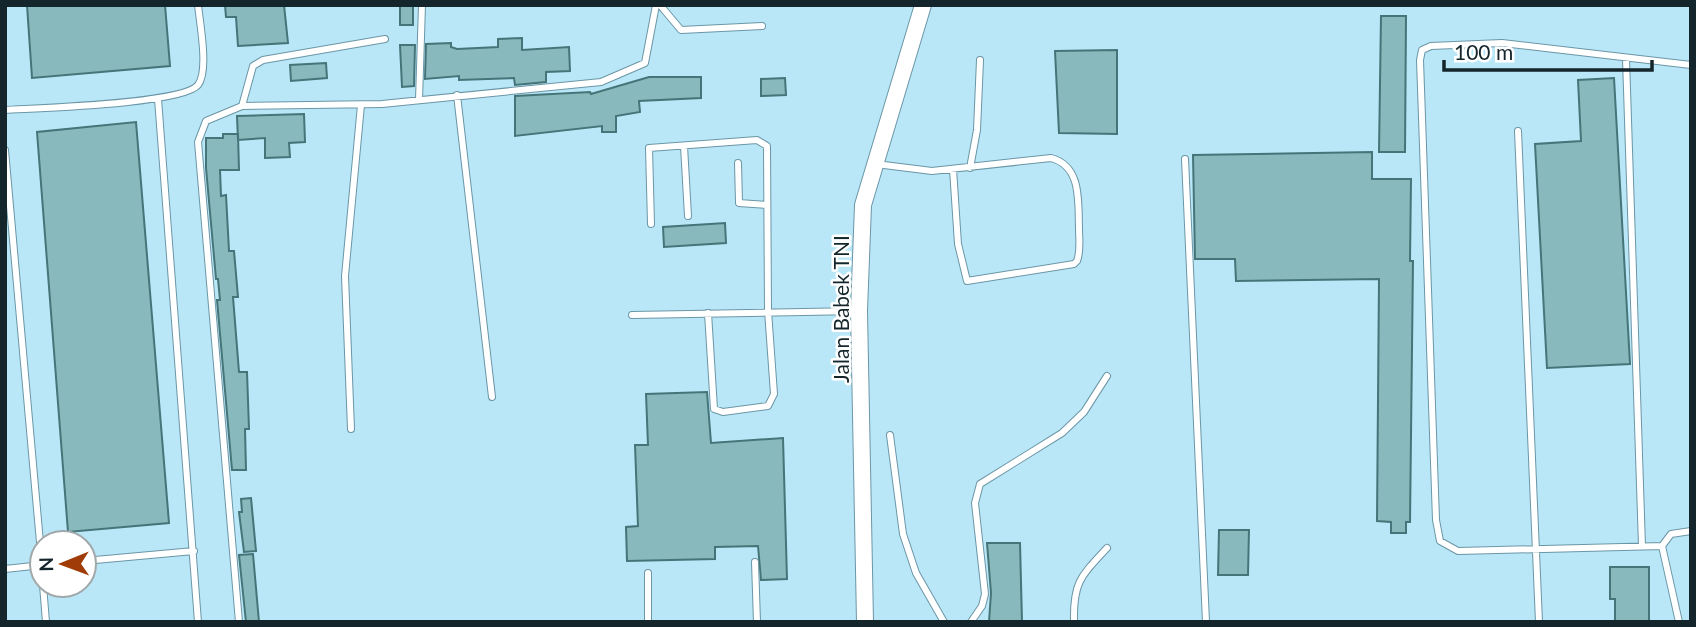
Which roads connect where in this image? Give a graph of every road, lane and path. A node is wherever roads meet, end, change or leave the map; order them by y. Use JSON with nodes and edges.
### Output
{"nodes":[{"id":1,"x":198,"y":5,"type":"edge"},
{"id":2,"x":422,"y":5,"type":"edge"},
{"id":3,"x":658,"y":5,"type":"edge"},
{"id":4,"x":923,"y":5,"type":"edge"},
{"id":5,"x":762,"y":26,"type":"dead end"},
{"id":6,"x":385,"y":39,"type":"dead end"},
{"id":7,"x":1626,"y":59,"type":"junction"},
{"id":8,"x":979,"y":60,"type":"dead end"},
{"id":9,"x":1691,"y":65,"type":"edge"},
{"id":10,"x":457,"y":95,"type":"junction"},
{"id":11,"x":158,"y":99,"type":"junction"},
{"id":12,"x":419,"y":100,"type":"junction"},
{"id":13,"x":361,"y":105,"type":"junction"},
{"id":14,"x":242,"y":106,"type":"junction"},
{"id":15,"x":5,"y":110,"type":"edge"},
{"id":16,"x":1518,"y":131,"type":"dead end"},
{"id":17,"x":684,"y":146,"type":"junction"},
{"id":18,"x":5,"y":150,"type":"edge"},
{"id":19,"x":1185,"y":159,"type":"dead end"},
{"id":20,"x":738,"y":163,"type":"dead end"},
{"id":21,"x":875,"y":164,"type":"junction"},
{"id":22,"x":970,"y":168,"type":"junction"},
{"id":23,"x":953,"y":169,"type":"junction"},
{"id":24,"x":767,"y":205,"type":"junction"},
{"id":25,"x":688,"y":216,"type":"dead end"},
{"id":26,"x":651,"y":224,"type":"dead end"},
{"id":27,"x":768,"y":311,"type":"junction"},
{"id":28,"x":859,"y":311,"type":"junction"},
{"id":29,"x":708,"y":313,"type":"junction"},
{"id":30,"x":632,"y":315,"type":"dead end"},
{"id":31,"x":1107,"y":376,"type":"dead end"},
{"id":32,"x":492,"y":397,"type":"dead end"},
{"id":33,"x":351,"y":429,"type":"dead end"},
{"id":34,"x":890,"y":435,"type":"dead end"},
{"id":35,"x":1691,"y":531,"type":"edge"},
{"id":36,"x":1642,"y":546,"type":"junction"},
{"id":37,"x":1662,"y":546,"type":"junction"},
{"id":38,"x":1107,"y":548,"type":"dead end"},
{"id":39,"x":194,"y":551,"type":"junction"},
{"id":40,"x":1536,"y":551,"type":"junction"},
{"id":41,"x":98,"y":560,"type":"edge"},
{"id":42,"x":755,"y":562,"type":"dead end"},
{"id":43,"x":5,"y":569,"type":"edge"},
{"id":44,"x":648,"y":573,"type":"dead end"},
{"id":45,"x":44,"y":599,"type":"edge"},
{"id":46,"x":46,"y":622,"type":"edge"},
{"id":47,"x":198,"y":622,"type":"edge"},
{"id":48,"x":239,"y":622,"type":"edge"},
{"id":49,"x":648,"y":622,"type":"edge"},
{"id":50,"x":757,"y":622,"type":"edge"},
{"id":51,"x":865,"y":622,"type":"edge"},
{"id":52,"x":944,"y":622,"type":"edge"},
{"id":53,"x":971,"y":622,"type":"edge"},
{"id":54,"x":1073,"y":622,"type":"edge"},
{"id":55,"x":1206,"y":622,"type":"edge"},
{"id":56,"x":1539,"y":622,"type":"edge"},
{"id":57,"x":1679,"y":622,"type":"edge"}],
"edges":[{"from":1,"to":11,"type":"lane"},
{"from":2,"to":12,"type":"lane"},
{"from":3,"to":5,"type":"lane"},
{"from":3,"to":10,"type":"lane"},
{"from":4,"to":21,"type":"street","name":"Jalan Babek TNI"},
{"from":6,"to":14,"type":"lane"},
{"from":7,"to":9,"type":"lane"},
{"from":7,"to":36,"type":"lane"},
{"from":7,"to":40,"type":"lane"},
{"from":8,"to":22,"type":"lane"},
{"from":10,"to":12,"type":"lane"},
{"from":10,"to":32,"type":"lane"},
{"from":11,"to":15,"type":"lane"},
{"from":11,"to":39,"type":"lane"},
{"from":12,"to":13,"type":"lane"},
{"from":13,"to":14,"type":"lane"},
{"from":13,"to":33,"type":"lane"},
{"from":14,"to":48,"type":"lane"},
{"from":16,"to":40,"type":"lane"},
{"from":17,"to":24,"type":"lane"},
{"from":17,"to":25,"type":"lane"},
{"from":17,"to":26,"type":"lane"},
{"from":18,"to":43,"type":"lane"},
{"from":19,"to":55,"type":"lane"},
{"from":20,"to":24,"type":"lane"},
{"from":21,"to":23,"type":"lane"},
{"from":21,"to":28,"type":"street","name":"Jalan Babek TNI"},
{"from":22,"to":23,"type":"lane"},
{"from":22,"to":23,"type":"lane"},
{"from":24,"to":27,"type":"lane"},
{"from":27,"to":28,"type":"lane"},
{"from":27,"to":29,"type":"lane"},
{"from":27,"to":29,"type":"lane"},
{"from":28,"to":51,"type":"street","name":"Jalan Babek TNI"},
{"from":29,"to":30,"type":"lane"},
{"from":31,"to":53,"type":"lane"},
{"from":34,"to":52,"type":"lane"},
{"from":35,"to":37,"type":"lane"},
{"from":36,"to":37,"type":"lane"},
{"from":36,"to":40,"type":"lane"},
{"from":37,"to":57,"type":"lane"},
{"from":38,"to":54,"type":"lane"},
{"from":39,"to":41,"type":"lane"},
{"from":39,"to":47,"type":"lane"},
{"from":40,"to":56,"type":"lane"},
{"from":42,"to":50,"type":"lane"},
{"from":44,"to":49,"type":"lane"},
{"from":45,"to":46,"type":"lane"}]}
